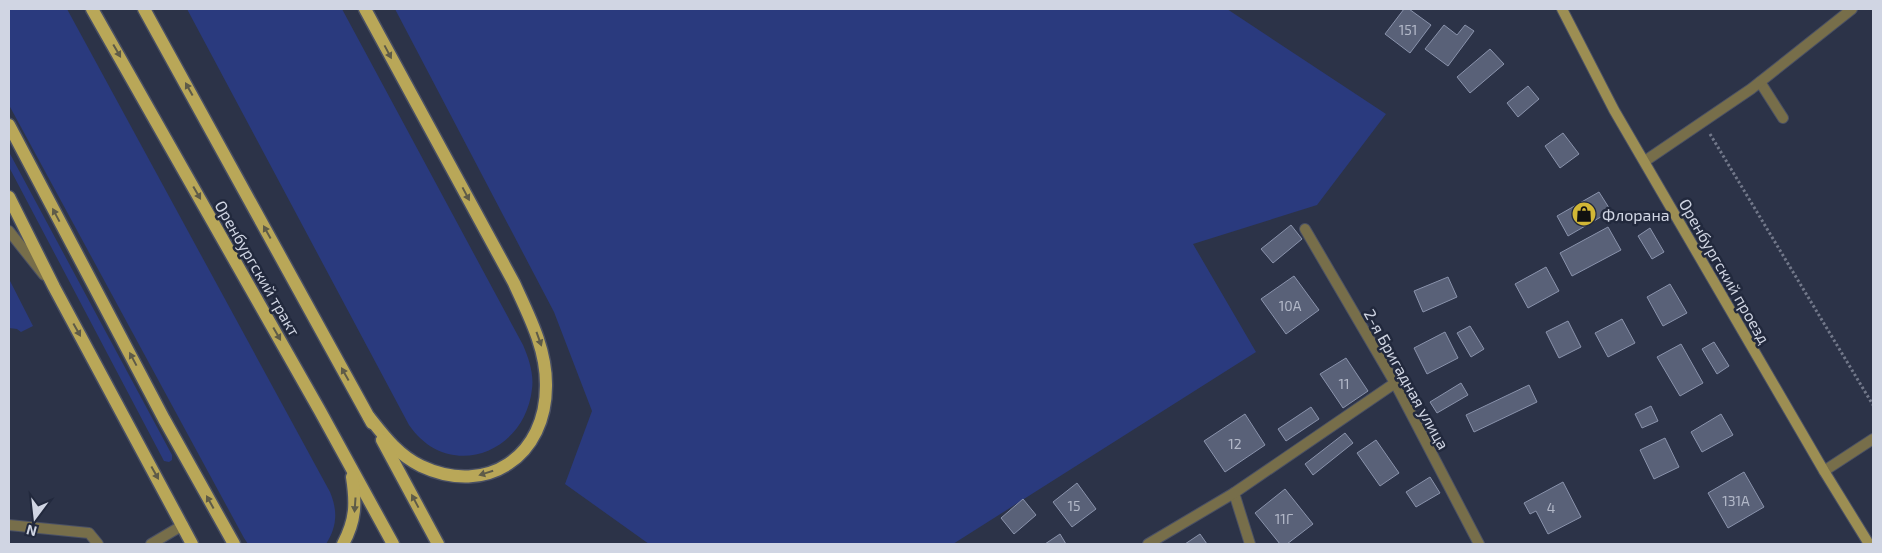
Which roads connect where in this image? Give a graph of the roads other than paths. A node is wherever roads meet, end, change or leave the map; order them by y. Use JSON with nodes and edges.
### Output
{"nodes":[{"id":1,"x":92,"y":9,"type":"edge"},
{"id":2,"x":144,"y":9,"type":"edge"},
{"id":3,"x":365,"y":9,"type":"edge"},
{"id":4,"x":1562,"y":9,"type":"edge"},
{"id":5,"x":1852,"y":9,"type":"edge"},
{"id":6,"x":1760,"y":82,"type":"junction"},
{"id":7,"x":1783,"y":118,"type":"dead end"},
{"id":8,"x":9,"y":125,"type":"edge"},
{"id":9,"x":1645,"y":161,"type":"junction"},
{"id":10,"x":9,"y":197,"type":"edge"},
{"id":11,"x":1305,"y":229,"type":"dead end"},
{"id":12,"x":9,"y":231,"type":"edge"},
{"id":13,"x":54,"y":287,"type":"junction"},
{"id":14,"x":1395,"y":383,"type":"junction"},
{"id":15,"x":369,"y":417,"type":"junction"},
{"id":16,"x":1873,"y":439,"type":"edge"},
{"id":17,"x":350,"y":465,"type":"junction"},
{"id":18,"x":1824,"y":470,"type":"junction"},
{"id":19,"x":1234,"y":493,"type":"junction"},
{"id":20,"x":9,"y":525,"type":"edge"},
{"id":21,"x":183,"y":525,"type":"junction"},
{"id":22,"x":98,"y":544,"type":"edge"},
{"id":23,"x":151,"y":544,"type":"edge"},
{"id":24,"x":192,"y":544,"type":"edge"},
{"id":25,"x":234,"y":544,"type":"edge"},
{"id":26,"x":343,"y":544,"type":"edge"},
{"id":27,"x":392,"y":544,"type":"edge"},
{"id":28,"x":438,"y":544,"type":"edge"},
{"id":29,"x":1148,"y":544,"type":"edge"},
{"id":30,"x":1250,"y":544,"type":"edge"},
{"id":31,"x":1479,"y":544,"type":"edge"},
{"id":32,"x":1869,"y":544,"type":"edge"}],
"edges":[{"from":1,"to":17,"type":"main road","name":"Оренбургский тракт","one_way":true},
{"from":15,"to":2,"type":"main road","name":"Оренбургский тракт","one_way":true},
{"from":3,"to":15,"type":"main road","one_way":true},
{"from":4,"to":9,"type":"main road","name":"Оренбургский проезд"},
{"from":5,"to":6,"type":"street"},
{"from":6,"to":7,"type":"street"},
{"from":6,"to":9,"type":"street"},
{"from":25,"to":8,"type":"main road","one_way":true},
{"from":9,"to":18,"type":"main road","name":"Оренбургский проезд"},
{"from":10,"to":13,"type":"main road"},
{"from":11,"to":14,"type":"street","name":"2-я Бригадная улица"},
{"from":12,"to":13,"type":"street"},
{"from":13,"to":21,"type":"main road","one_way":true},
{"from":14,"to":19,"type":"street"},
{"from":14,"to":31,"type":"street","name":"2-я Бригадная улица"},
{"from":28,"to":15,"type":"main road","name":"Оренбургский тракт","one_way":true},
{"from":16,"to":18,"type":"street"},
{"from":17,"to":26,"type":"main road","one_way":true},
{"from":17,"to":27,"type":"main road","name":"Оренбургский тракт"},
{"from":18,"to":32,"type":"main road","name":"Оренбургский проезд"},
{"from":19,"to":29,"type":"street"},
{"from":19,"to":30,"type":"street"},
{"from":20,"to":22,"type":"street"},
{"from":21,"to":23,"type":"street"},
{"from":21,"to":24,"type":"main road"}]}
